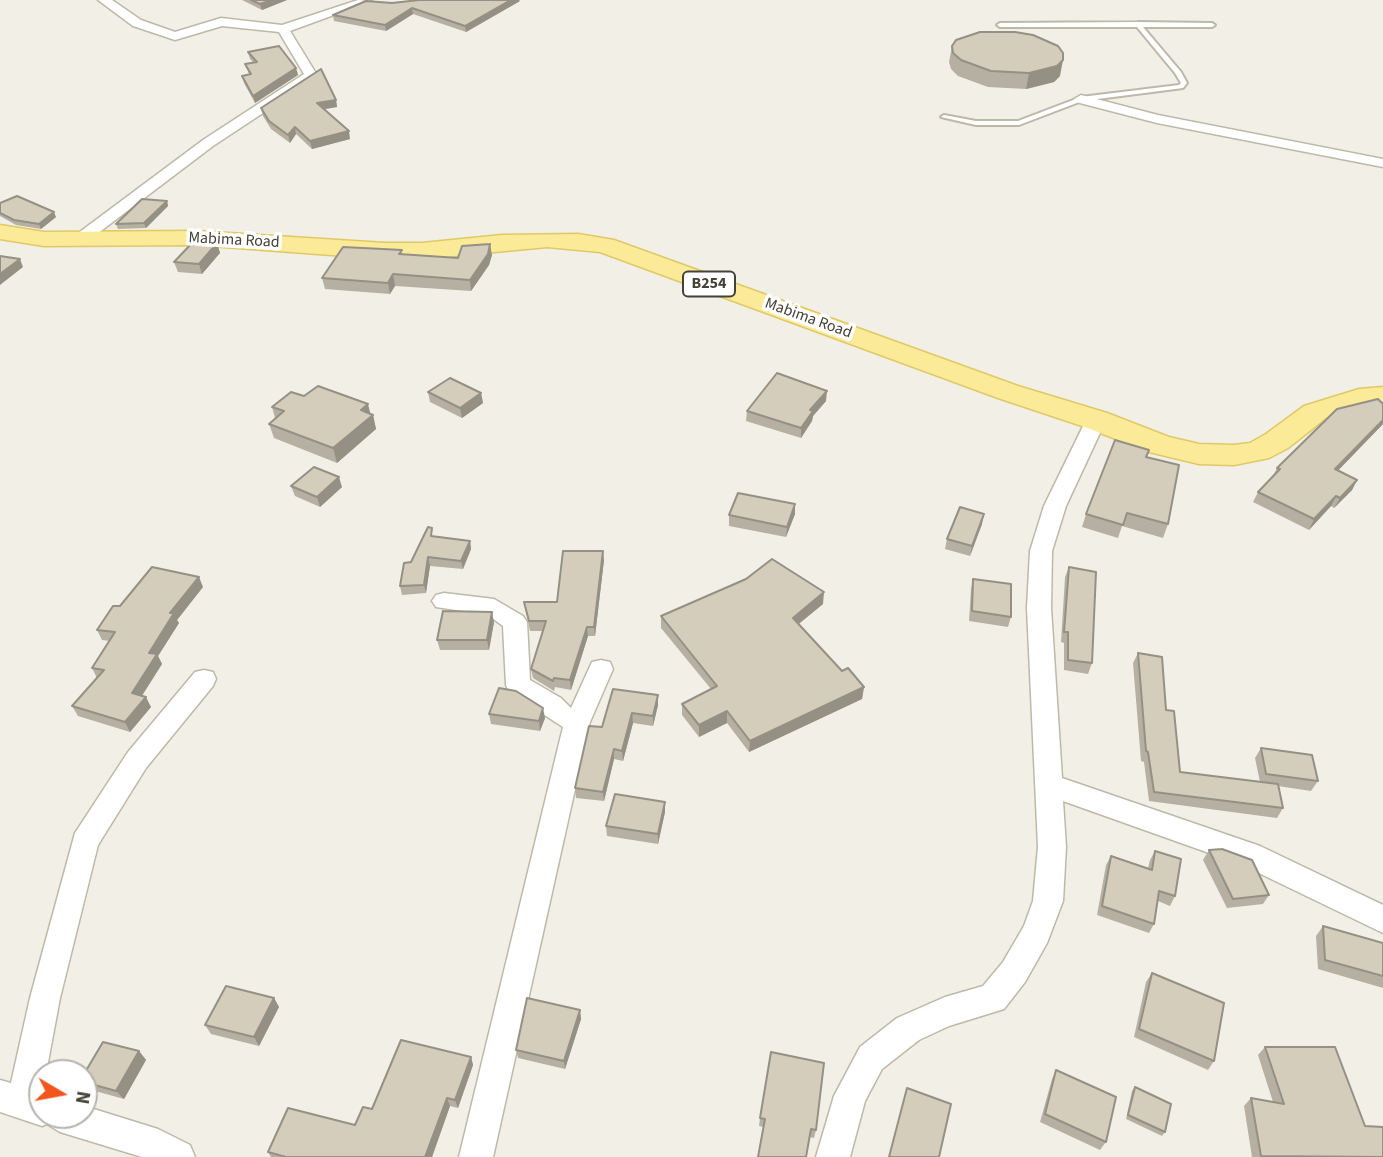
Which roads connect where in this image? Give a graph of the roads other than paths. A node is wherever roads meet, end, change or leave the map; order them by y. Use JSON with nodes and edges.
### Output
{"nodes":[{"id":1,"x":104,"y":0,"type":"edge"},
{"id":2,"x":370,"y":1,"type":"edge"},
{"id":3,"x":1138,"y":24,"type":"junction"},
{"id":4,"x":1000,"y":25,"type":"dead end"},
{"id":5,"x":1212,"y":25,"type":"dead end"},
{"id":6,"x":283,"y":29,"type":"junction"},
{"id":7,"x":1082,"y":99,"type":"junction"},
{"id":8,"x":944,"y":117,"type":"dead end"},
{"id":9,"x":1383,"y":163,"type":"edge"},
{"id":10,"x":0,"y":232,"type":"edge"},
{"id":11,"x":79,"y":240,"type":"junction"},
{"id":12,"x":1383,"y":396,"type":"edge"},
{"id":13,"x":1096,"y":420,"type":"junction"},
{"id":14,"x":444,"y":601,"type":"dead end"},
{"id":15,"x":601,"y":668,"type":"dead end"},
{"id":16,"x":204,"y":679,"type":"dead end"},
{"id":17,"x":577,"y":722,"type":"junction"},
{"id":18,"x":1048,"y":784,"type":"junction"},
{"id":19,"x":1383,"y":920,"type":"edge"},
{"id":20,"x":22,"y":1103,"type":"edge"},
{"id":21,"x":98,"y":1126,"type":"edge"},
{"id":22,"x":178,"y":1157,"type":"edge"},
{"id":23,"x":476,"y":1157,"type":"edge"},
{"id":24,"x":833,"y":1157,"type":"edge"}],
"edges":[{"from":1,"to":6,"type":"street"},
{"from":2,"to":6,"type":"street"},
{"from":3,"to":4,"type":"lane"},
{"from":3,"to":5,"type":"lane"},
{"from":3,"to":7,"type":"lane"},
{"from":6,"to":11,"type":"street"},
{"from":7,"to":8,"type":"lane"},
{"from":7,"to":9,"type":"street"},
{"from":10,"to":11,"type":"main road","name":"Mabima Road","number":"B254"},
{"from":11,"to":13,"type":"main road","name":"Mabima Road","number":"B254"},
{"from":12,"to":13,"type":"main road","name":"Mabima Road","number":"B254"},
{"from":13,"to":18,"type":"street"},
{"from":14,"to":17,"type":"street"},
{"from":15,"to":17,"type":"street"},
{"from":16,"to":20,"type":"street"},
{"from":17,"to":23,"type":"street"},
{"from":18,"to":19,"type":"street"},
{"from":18,"to":24,"type":"street"},
{"from":21,"to":22,"type":"street"}]}
